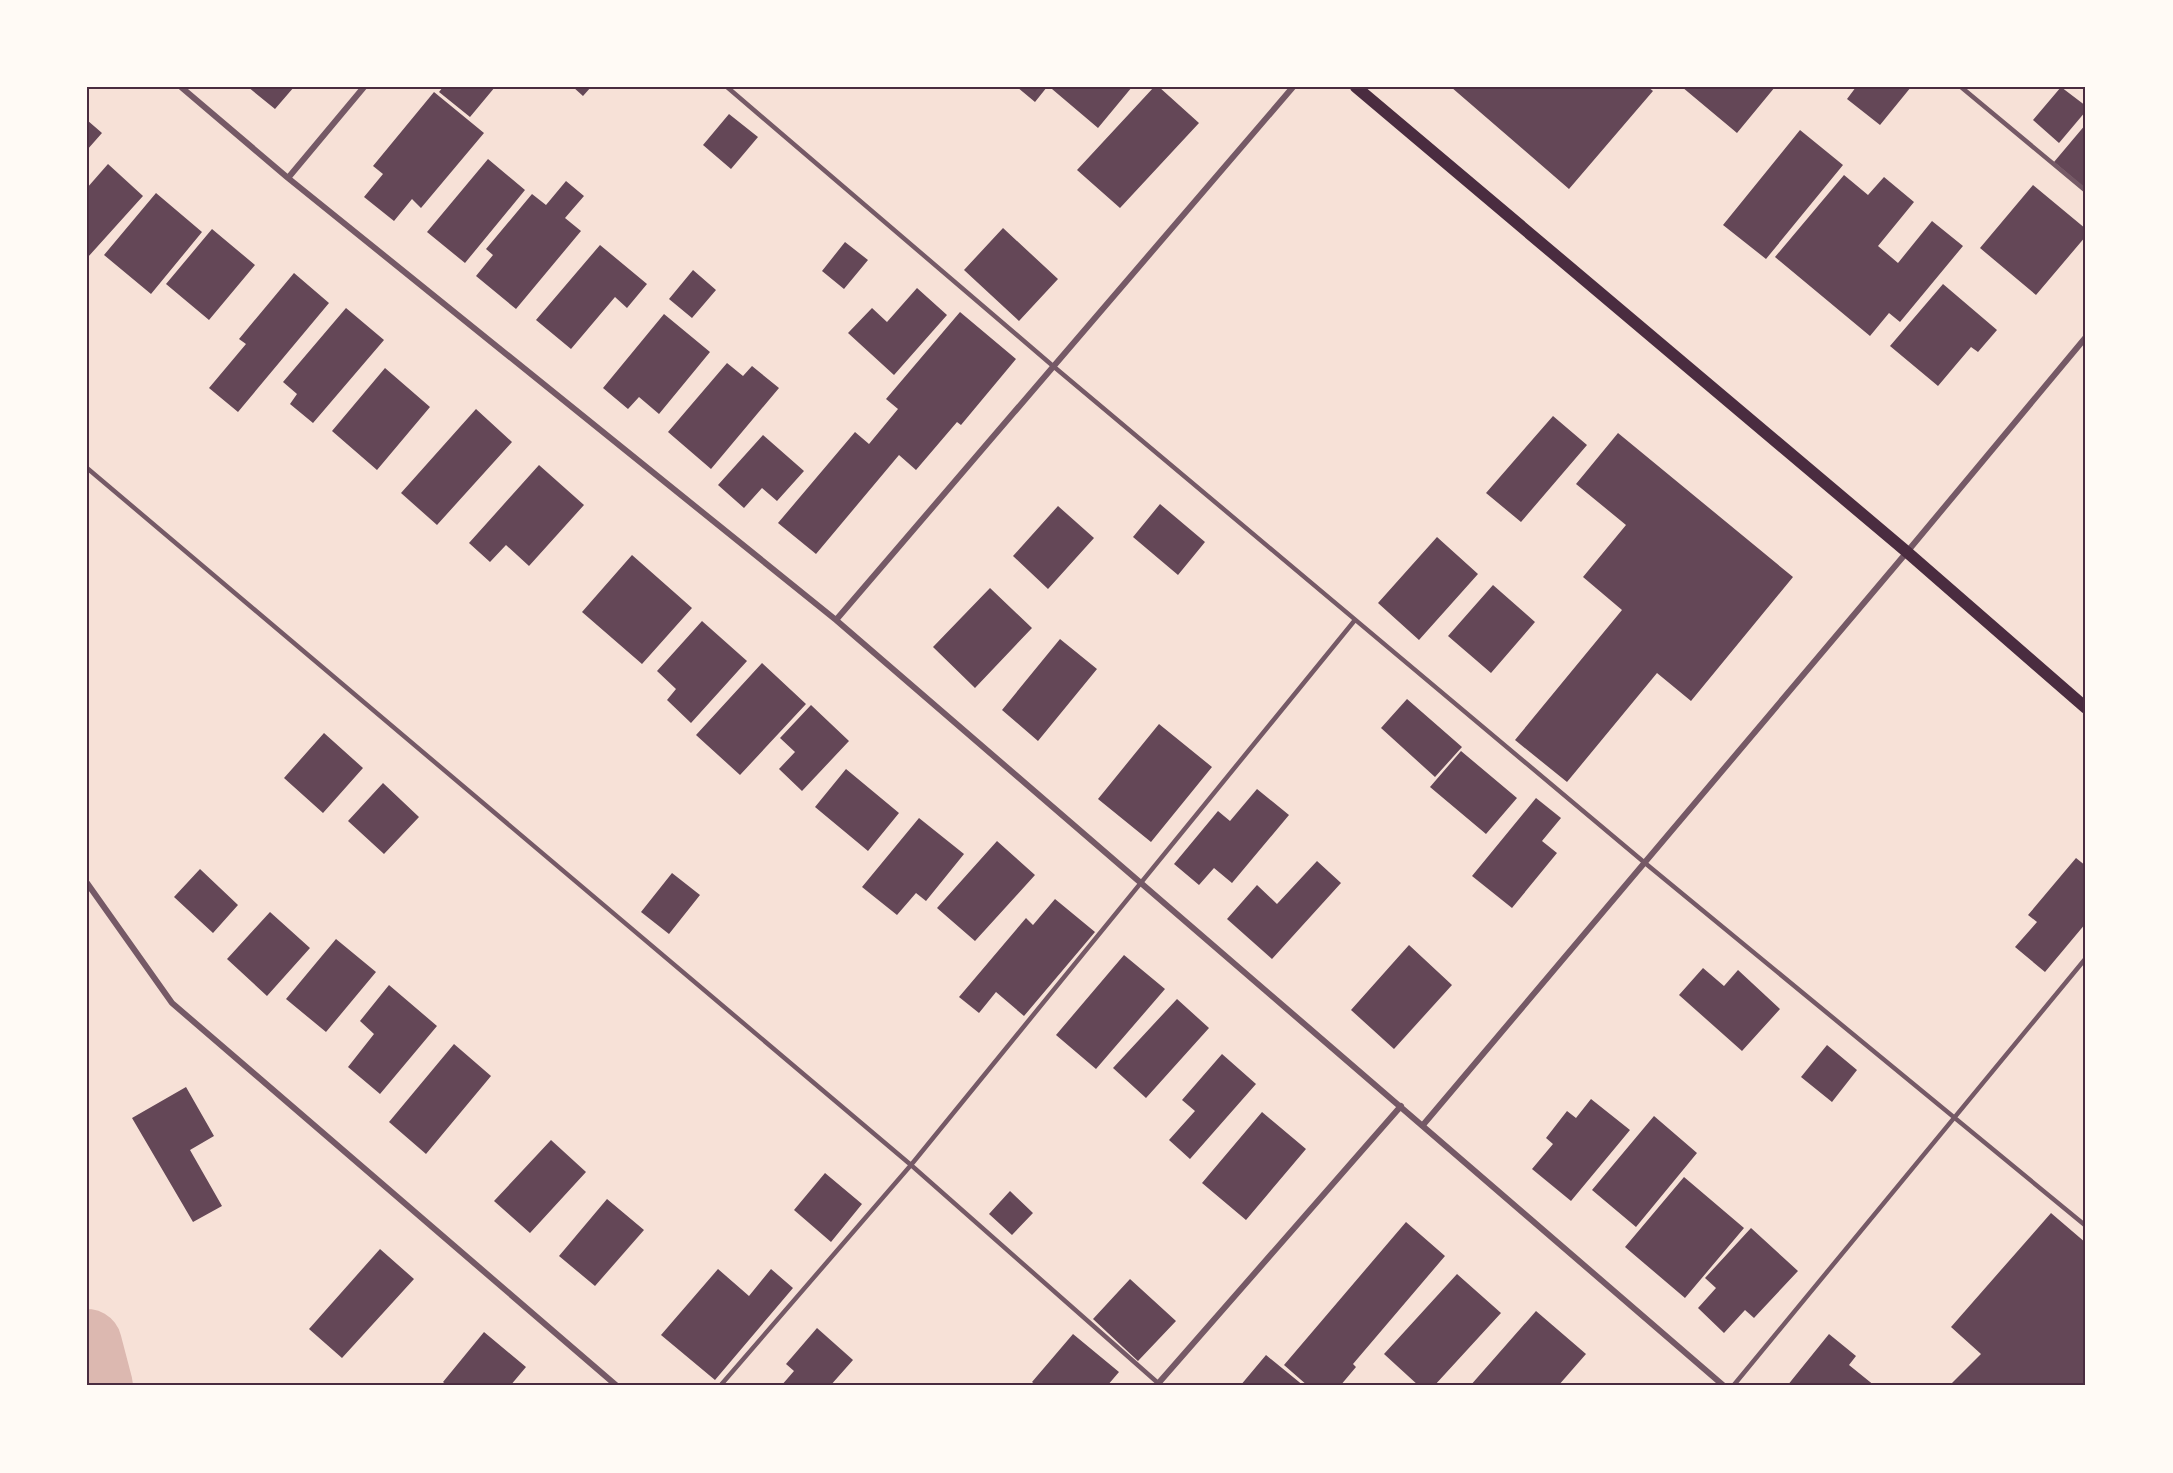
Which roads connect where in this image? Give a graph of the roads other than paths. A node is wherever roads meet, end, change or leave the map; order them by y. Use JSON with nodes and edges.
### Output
{"nodes":[{"id":1,"x":181,"y":87,"type":"edge"},
{"id":2,"x":364,"y":87,"type":"edge"},
{"id":3,"x":728,"y":87,"type":"edge"},
{"id":4,"x":1293,"y":87,"type":"edge"},
{"id":5,"x":1356,"y":87,"type":"edge"},
{"id":6,"x":1964,"y":88,"type":"edge"},
{"id":7,"x":288,"y":178,"type":"junction"},
{"id":8,"x":2086,"y":191,"type":"edge"},
{"id":9,"x":2086,"y":337,"type":"edge"},
{"id":10,"x":1053,"y":366,"type":"junction"},
{"id":11,"x":87,"y":468,"type":"edge"},
{"id":12,"x":1907,"y":552,"type":"junction"},
{"id":13,"x":836,"y":620,"type":"junction"},
{"id":14,"x":1355,"y":620,"type":"junction"},
{"id":15,"x":2086,"y":708,"type":"edge"},
{"id":16,"x":1644,"y":863,"type":"junction"},
{"id":17,"x":1142,"y":882,"type":"junction"},
{"id":18,"x":87,"y":883,"type":"edge"},
{"id":19,"x":2086,"y":958,"type":"edge"},
{"id":20,"x":1401,"y":1106,"type":"junction"},
{"id":21,"x":1954,"y":1119,"type":"junction"},
{"id":22,"x":1423,"y":1125,"type":"junction"},
{"id":23,"x":911,"y":1165,"type":"junction"},
{"id":24,"x":2086,"y":1226,"type":"edge"},
{"id":25,"x":1157,"y":1384,"type":"edge"},
{"id":26,"x":617,"y":1386,"type":"edge"},
{"id":27,"x":720,"y":1386,"type":"edge"},
{"id":28,"x":1724,"y":1386,"type":"edge"},
{"id":29,"x":1733,"y":1386,"type":"edge"}],
"edges":[{"from":1,"to":7,"type":"street"},
{"from":2,"to":7,"type":"street"},
{"from":3,"to":10,"type":"lane"},
{"from":4,"to":10,"type":"street"},
{"from":5,"to":12,"type":"main road"},
{"from":6,"to":8,"type":"lane"},
{"from":7,"to":13,"type":"street"},
{"from":9,"to":12,"type":"street"},
{"from":10,"to":13,"type":"street"},
{"from":10,"to":14,"type":"lane"},
{"from":11,"to":23,"type":"lane"},
{"from":12,"to":15,"type":"main road"},
{"from":12,"to":16,"type":"street"},
{"from":13,"to":17,"type":"street"},
{"from":14,"to":16,"type":"lane"},
{"from":14,"to":17,"type":"lane"},
{"from":16,"to":21,"type":"lane"},
{"from":16,"to":22,"type":"street"},
{"from":17,"to":20,"type":"street"},
{"from":17,"to":23,"type":"lane"},
{"from":18,"to":26,"type":"street"},
{"from":19,"to":21,"type":"lane"},
{"from":20,"to":22,"type":"street"},
{"from":20,"to":25,"type":"street"},
{"from":21,"to":24,"type":"lane"},
{"from":21,"to":29,"type":"lane"},
{"from":22,"to":28,"type":"street"},
{"from":23,"to":25,"type":"lane"},
{"from":23,"to":27,"type":"lane"}]}
